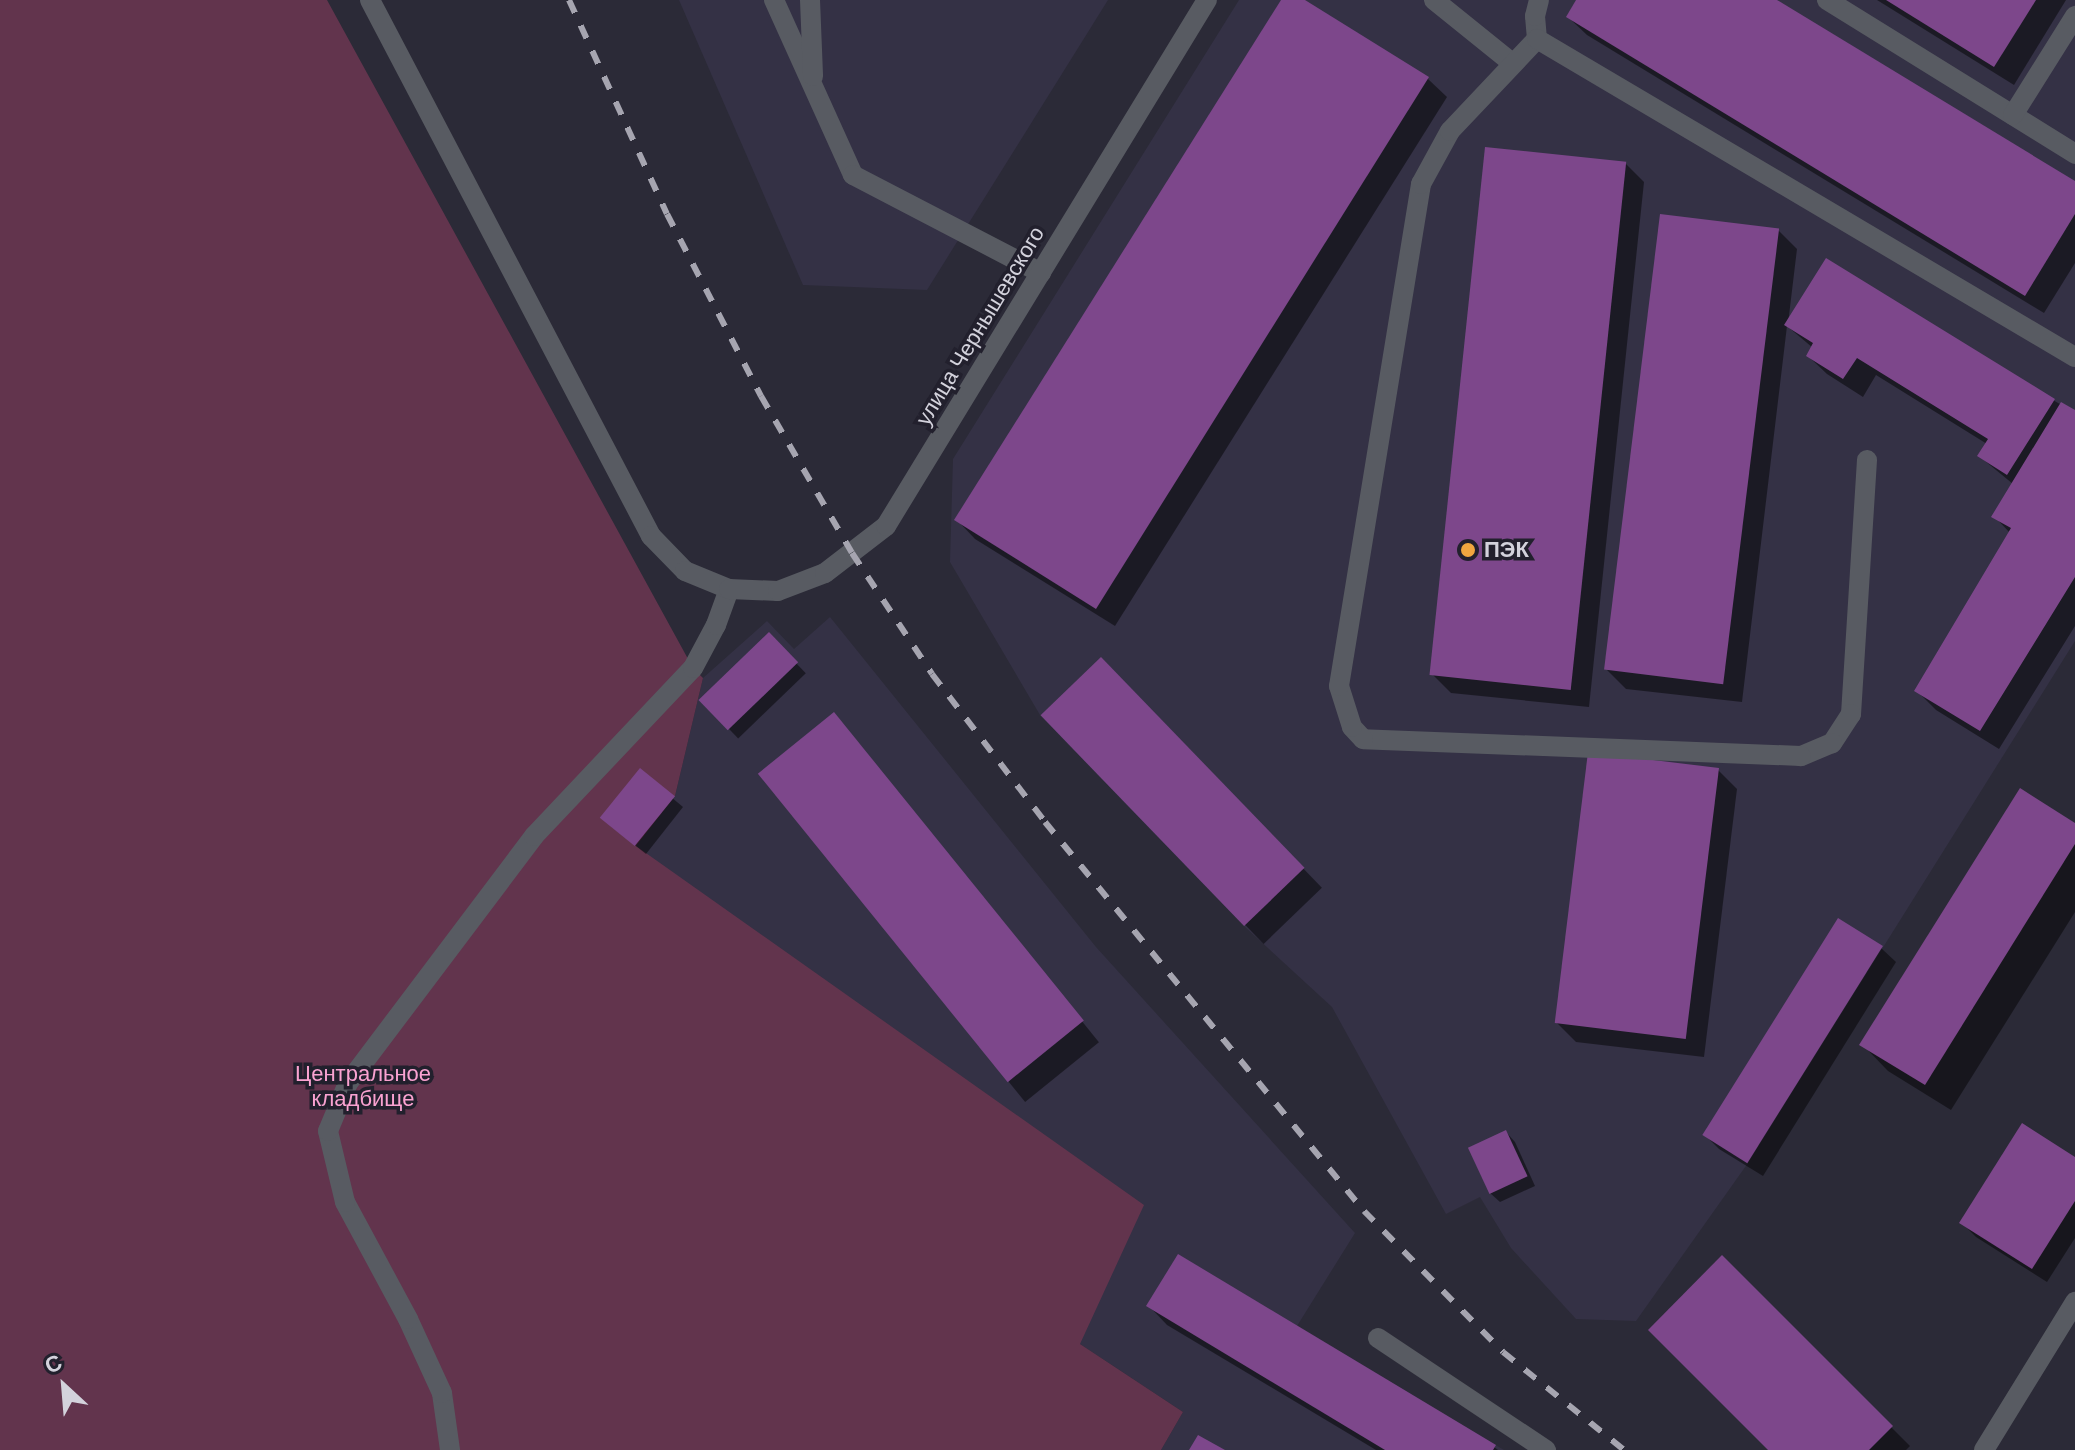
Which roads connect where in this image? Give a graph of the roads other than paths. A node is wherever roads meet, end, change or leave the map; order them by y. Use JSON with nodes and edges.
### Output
{"nodes":[{"id":1,"x":370,"y":0,"type":"edge"},
{"id":2,"x":774,"y":0,"type":"edge"},
{"id":3,"x":810,"y":0,"type":"edge"},
{"id":4,"x":1207,"y":0,"type":"edge"},
{"id":5,"x":1434,"y":0,"type":"edge"},
{"id":6,"x":1539,"y":0,"type":"edge"},
{"id":7,"x":1827,"y":0,"type":"edge"},
{"id":8,"x":2075,"y":16,"type":"edge"},
{"id":9,"x":1537,"y":39,"type":"junction"},
{"id":10,"x":1512,"y":63,"type":"junction"},
{"id":11,"x":813,"y":88,"type":"junction"},
{"id":12,"x":2013,"y":115,"type":"junction"},
{"id":13,"x":2075,"y":154,"type":"edge"},
{"id":14,"x":1041,"y":273,"type":"junction"},
{"id":15,"x":2075,"y":357,"type":"edge"},
{"id":16,"x":1867,"y":460,"type":"dead end"},
{"id":17,"x":729,"y":589,"type":"junction"},
{"id":18,"x":2075,"y":1302,"type":"edge"},
{"id":19,"x":1378,"y":1338,"type":"dead end"},
{"id":20,"x":1542,"y":1449,"type":"edge"},
{"id":21,"x":450,"y":1450,"type":"edge"},
{"id":22,"x":1984,"y":1450,"type":"edge"}],
"edges":[{"from":1,"to":17,"type":"street","name":"улица Чернышевского"},
{"from":2,"to":11,"type":"street"},
{"from":3,"to":11,"type":"street"},
{"from":4,"to":14,"type":"street","name":"улица Чернышевского"},
{"from":5,"to":10,"type":"street"},
{"from":6,"to":9,"type":"street"},
{"from":7,"to":12,"type":"street"},
{"from":8,"to":12,"type":"street"},
{"from":9,"to":10,"type":"street"},
{"from":9,"to":15,"type":"street"},
{"from":10,"to":16,"type":"street"},
{"from":11,"to":14,"type":"street"},
{"from":12,"to":13,"type":"street"},
{"from":14,"to":17,"type":"street","name":"улица Чернышевского"},
{"from":17,"to":21,"type":"street"},
{"from":18,"to":22,"type":"street"},
{"from":19,"to":20,"type":"street"}]}
